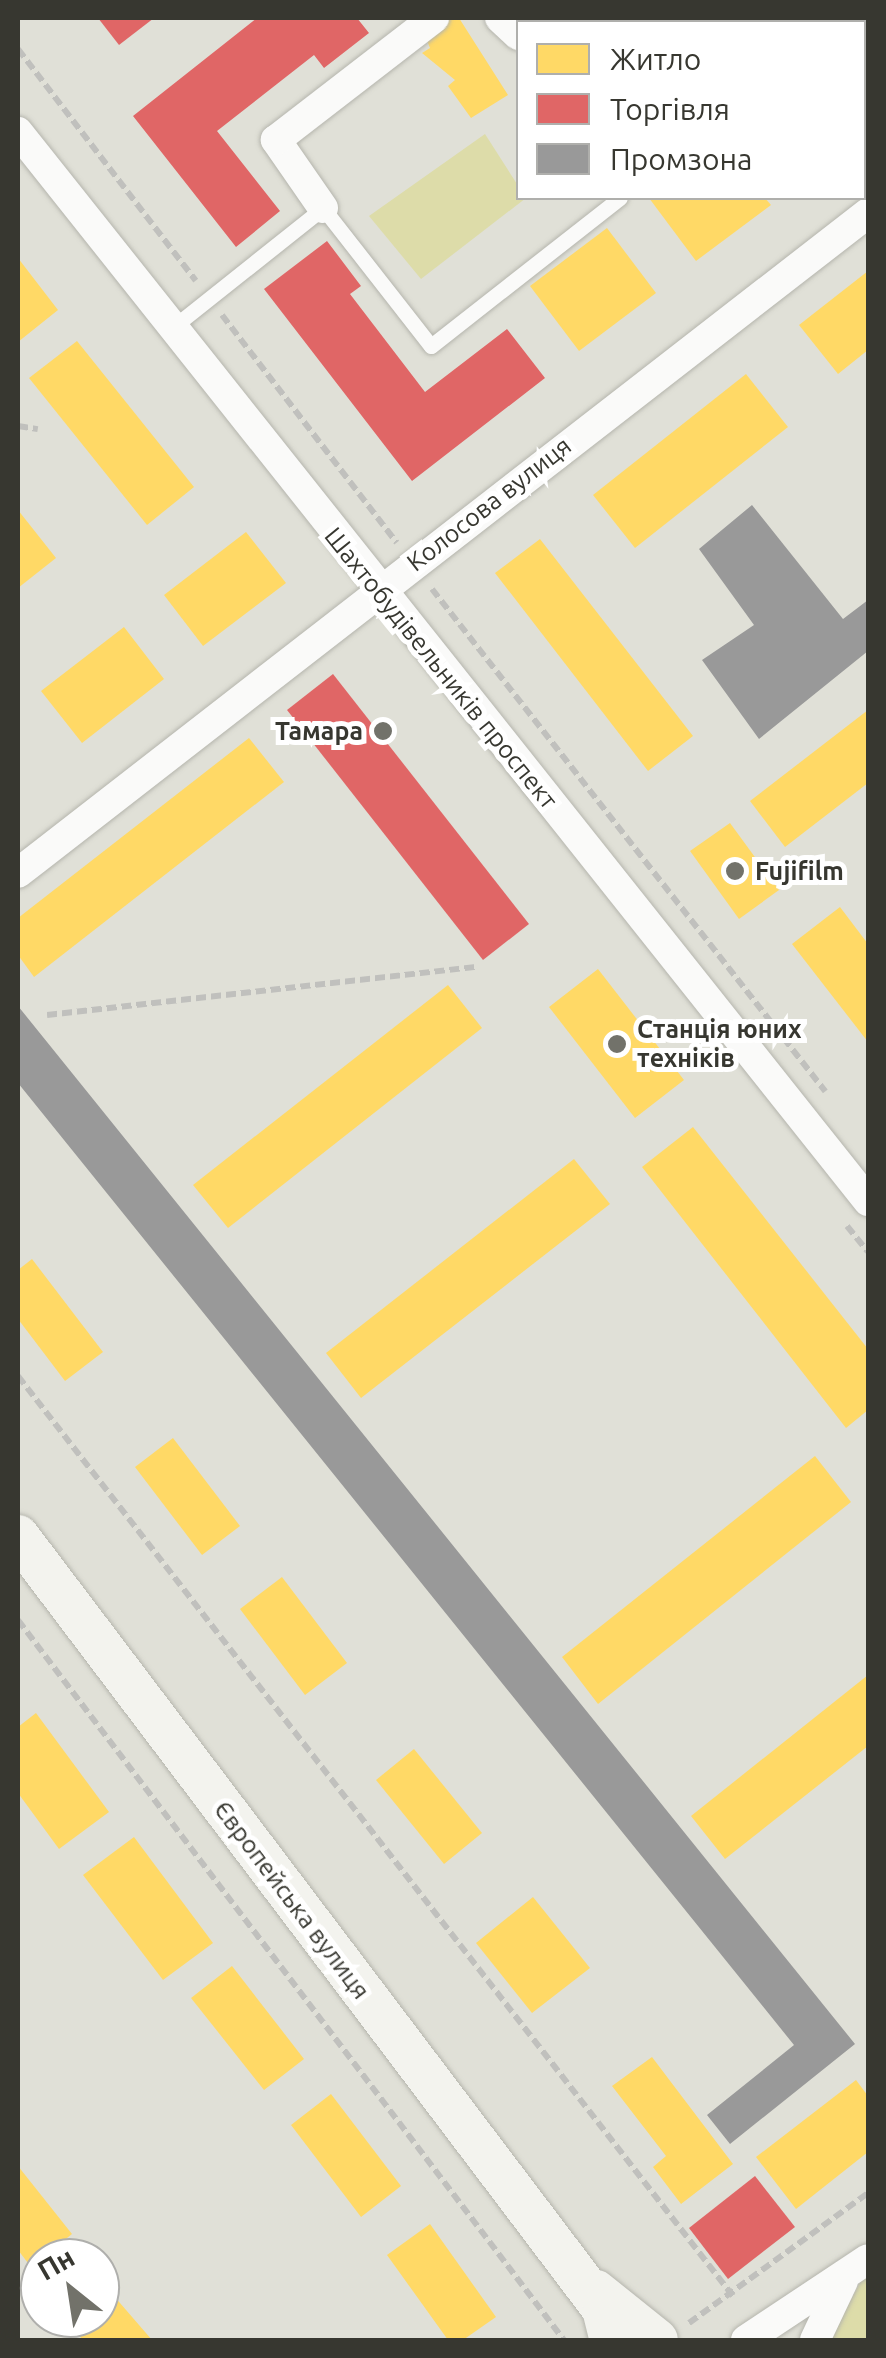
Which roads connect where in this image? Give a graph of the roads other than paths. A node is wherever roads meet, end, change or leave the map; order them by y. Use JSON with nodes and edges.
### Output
{"nodes":[{"id":1,"x":434,"y":18,"type":"edge"},
{"id":2,"x":18,"y":132,"type":"edge"},
{"id":3,"x":617,"y":200,"type":"edge"},
{"id":4,"x":323,"y":208,"type":"junction"},
{"id":5,"x":868,"y":212,"type":"edge"},
{"id":6,"x":172,"y":328,"type":"junction"},
{"id":7,"x":378,"y":590,"type":"junction"},
{"id":8,"x":18,"y":872,"type":"edge"},
{"id":9,"x":868,"y":1200,"type":"edge"},
{"id":10,"x":18,"y":1536,"type":"edge"},
{"id":11,"x":566,"y":2263,"type":"junction"},
{"id":12,"x":863,"y":2263,"type":"edge"},
{"id":13,"x":672,"y":2332,"type":"edge"},
{"id":14,"x":612,"y":2340,"type":"edge"},
{"id":15,"x":746,"y":2340,"type":"edge"},
{"id":16,"x":815,"y":2340,"type":"edge"}],
"edges":[{"from":1,"to":4,"type":"street"},
{"from":2,"to":6,"type":"street","name":"Шахтобудівельників проспект"},
{"from":3,"to":4,"type":"lane"},
{"from":4,"to":6,"type":"lane"},
{"from":5,"to":7,"type":"street","name":"Колосова вулиця"},
{"from":6,"to":7,"type":"street","name":"Шахтобудівельників проспект"},
{"from":7,"to":8,"type":"street","name":"Колосова вулиця"},
{"from":7,"to":9,"type":"street","name":"Шахтобудівельників проспект"},
{"from":10,"to":11,"type":"street","name":"Європейська вулиця"},
{"from":11,"to":13,"type":"street","name":"Європейська вулиця"},
{"from":11,"to":14,"type":"street","name":"Європейська вулиця"},
{"from":12,"to":15,"type":"street"},
{"from":12,"to":16,"type":"street"}]}
